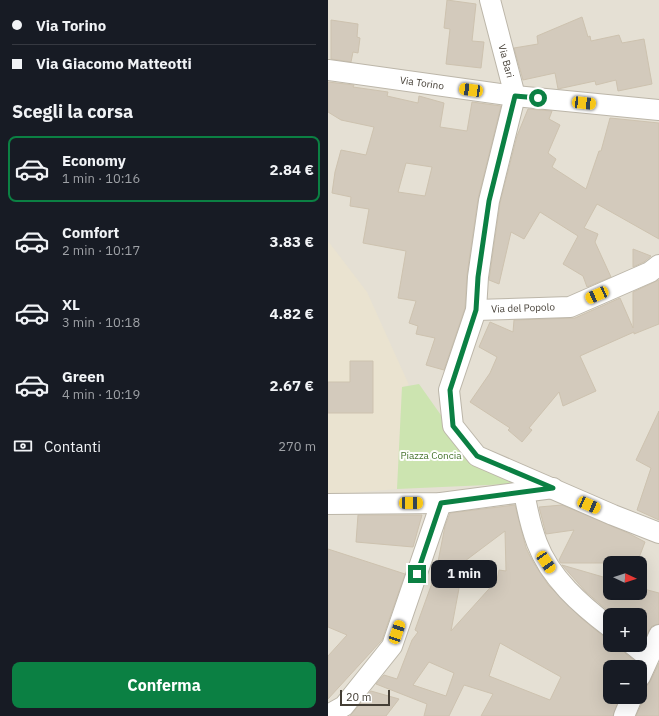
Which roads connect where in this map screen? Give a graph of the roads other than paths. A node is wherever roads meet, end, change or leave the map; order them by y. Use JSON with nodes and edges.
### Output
{"nodes":[{"id":1,"x":490,"y":0,"type":"edge"},
{"id":2,"x":328,"y":70,"type":"edge"},
{"id":3,"x":515,"y":96,"type":"junction"},
{"id":4,"x":659,"y":110,"type":"edge"},
{"id":5,"x":659,"y":265,"type":"edge"},
{"id":6,"x":476,"y":310,"type":"junction"},
{"id":7,"x":553,"y":488,"type":"junction"},
{"id":8,"x":524,"y":492,"type":"junction"},
{"id":9,"x":441,"y":503,"type":"junction"},
{"id":10,"x":328,"y":504,"type":"edge"},
{"id":11,"x":659,"y":533,"type":"edge"},
{"id":12,"x":603,"y":621,"type":"edge"},
{"id":13,"x":659,"y":635,"type":"edge"},
{"id":14,"x":642,"y":652,"type":"edge"},
{"id":15,"x":648,"y":657,"type":"junction"},
{"id":16,"x":647,"y":660,"type":"edge"},
{"id":17,"x":629,"y":704,"type":"edge"},
{"id":18,"x":328,"y":715,"type":"edge"},
{"id":19,"x":624,"y":716,"type":"edge"}],
"edges":[{"from":1,"to":3,"type":"street","name":"Via Bari"},
{"from":2,"to":3,"type":"street","name":"Via Torino"},
{"from":3,"to":4,"type":"street","name":"Via Torino"},
{"from":3,"to":6,"type":"street","name":"Via Bari"},
{"from":5,"to":6,"type":"street","name":"Via del Popolo"},
{"from":6,"to":7,"type":"street"},
{"from":7,"to":8,"type":"street"},
{"from":7,"to":11,"type":"street"},
{"from":8,"to":9,"type":"street"},
{"from":8,"to":12,"type":"street"},
{"from":9,"to":10,"type":"street"},
{"from":9,"to":18,"type":"street"},
{"from":13,"to":15,"type":"street"},
{"from":14,"to":15,"type":"street"},
{"from":15,"to":16,"type":"street"},
{"from":17,"to":19,"type":"street"}]}
